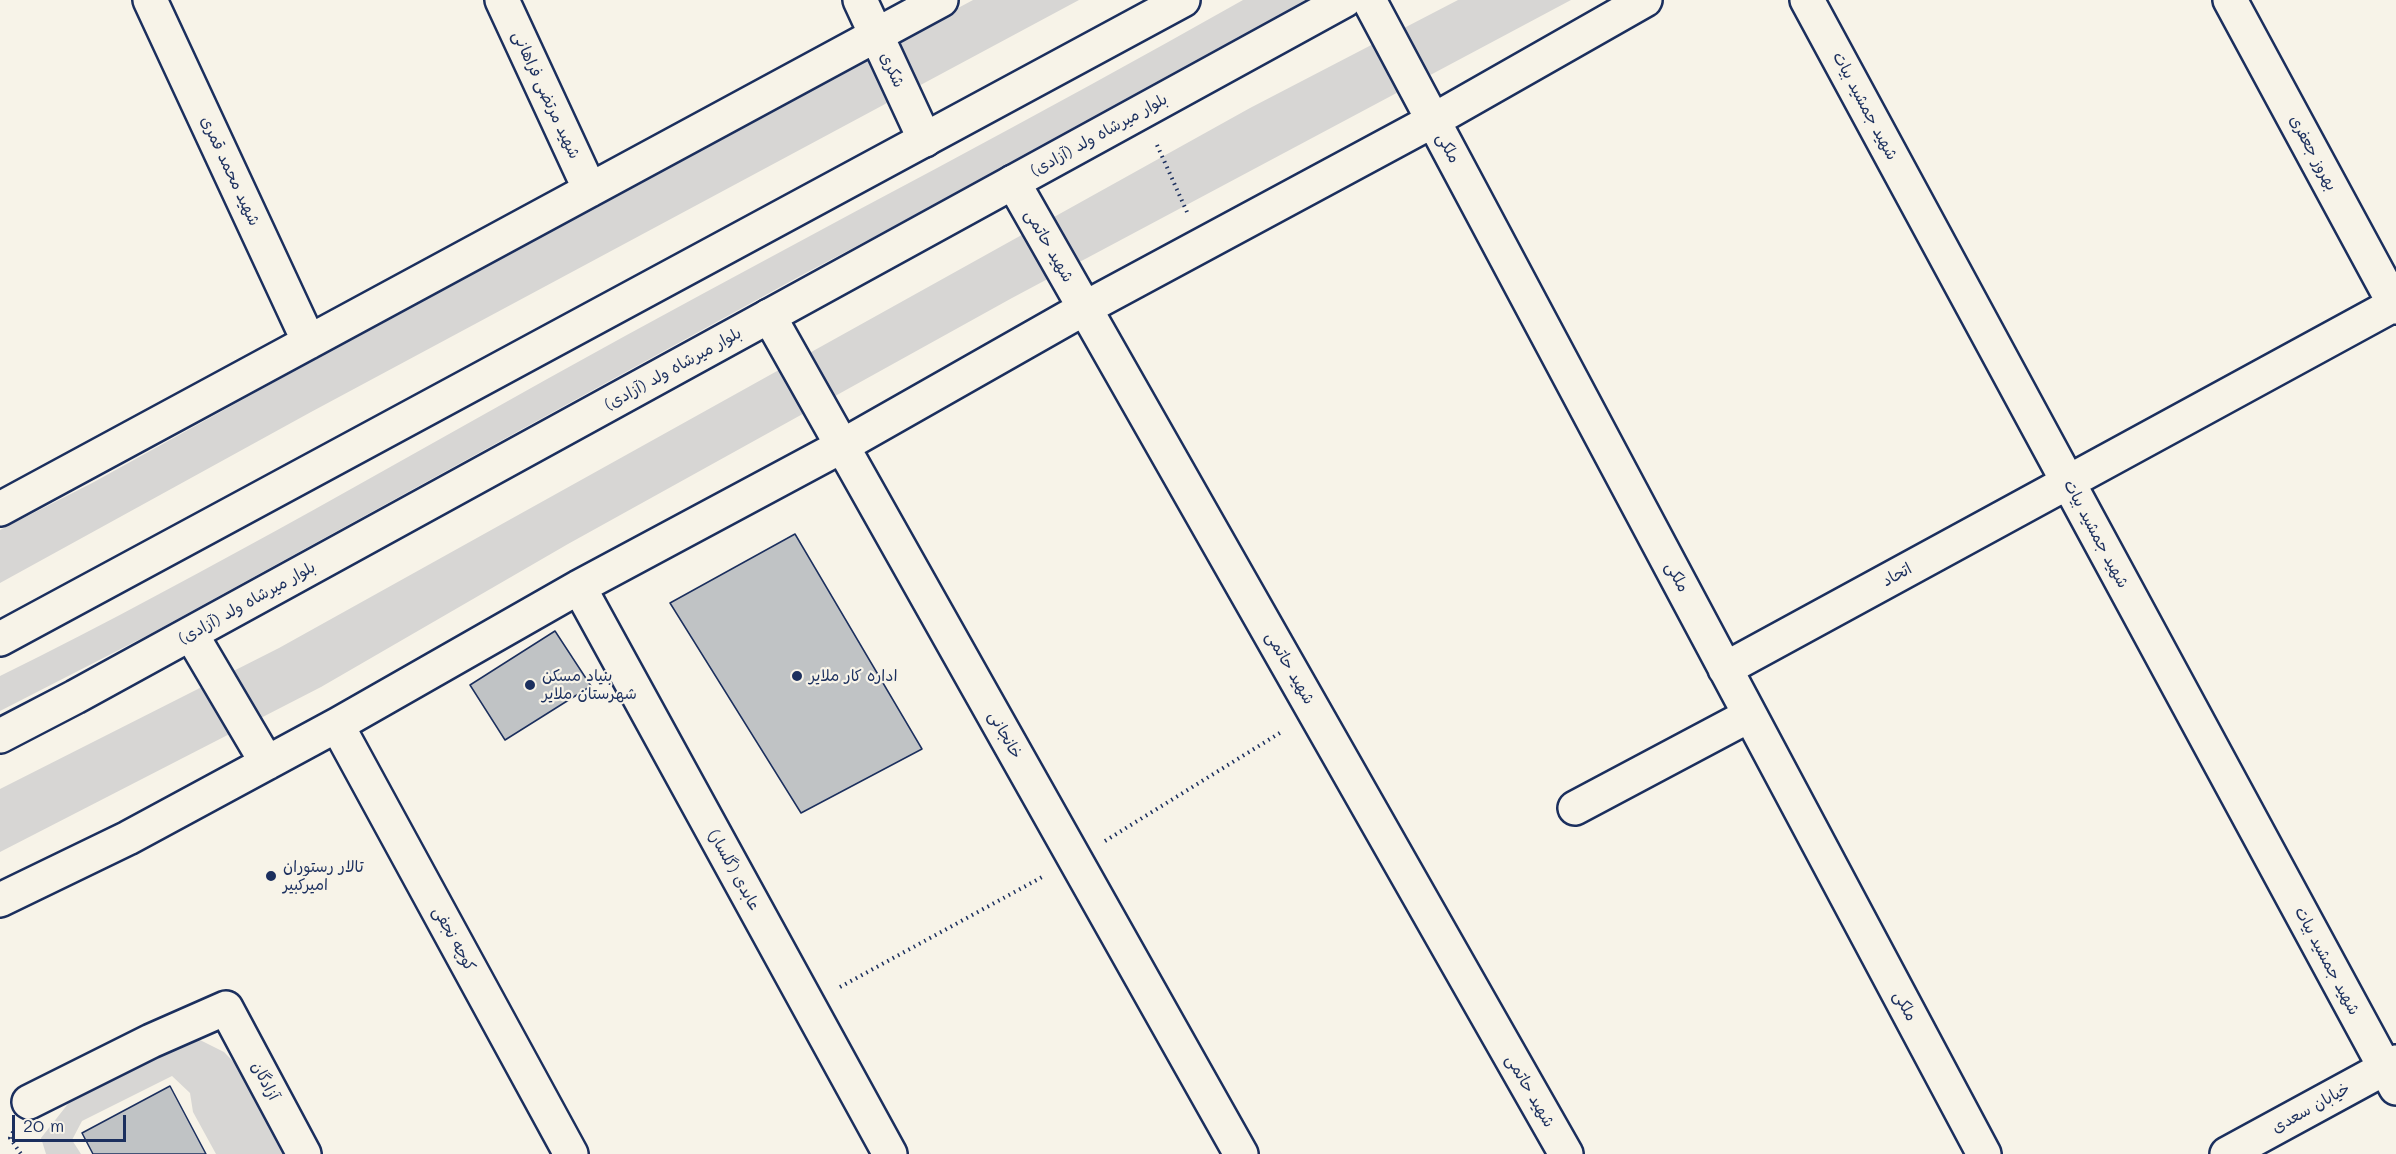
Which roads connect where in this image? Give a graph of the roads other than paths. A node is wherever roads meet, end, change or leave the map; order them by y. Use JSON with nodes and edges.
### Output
{"nodes":[{"id":1,"x":150,"y":0,"type":"edge"},
{"id":2,"x":502,"y":0,"type":"edge"},
{"id":3,"x":860,"y":0,"type":"edge"},
{"id":4,"x":940,"y":0,"type":"edge"},
{"id":5,"x":1183,"y":0,"type":"edge"},
{"id":6,"x":1345,"y":0,"type":"edge"},
{"id":7,"x":1369,"y":0,"type":"edge"},
{"id":8,"x":1645,"y":0,"type":"edge"},
{"id":9,"x":1807,"y":0,"type":"edge"},
{"id":10,"x":2230,"y":0,"type":"edge"},
{"id":11,"x":876,"y":35,"type":"junction"},
{"id":12,"x":1434,"y":120,"type":"junction"},
{"id":13,"x":925,"y":140,"type":"junction"},
{"id":14,"x":1013,"y":182,"type":"junction"},
{"id":15,"x":590,"y":190,"type":"junction"},
{"id":16,"x":2395,"y":306,"type":"edge"},
{"id":17,"x":1085,"y":308,"type":"junction"},
{"id":18,"x":769,"y":316,"type":"junction"},
{"id":19,"x":309,"y":342,"type":"junction"},
{"id":20,"x":842,"y":446,"type":"junction"},
{"id":21,"x":2068,"y":482,"type":"junction"},
{"id":22,"x":0,"y":509,"type":"edge"},
{"id":23,"x":579,"y":587,"type":"junction"},
{"id":24,"x":191,"y":634,"type":"junction"},
{"id":25,"x":0,"y":639,"type":"edge"},
{"id":26,"x":1725,"y":669,"type":"junction"},
{"id":27,"x":1750,"y":715,"type":"junction"},
{"id":28,"x":337,"y":725,"type":"junction"},
{"id":29,"x":0,"y":736,"type":"edge"},
{"id":30,"x":267,"y":763,"type":"junction"},
{"id":31,"x":1575,"y":808,"type":"dead end"},
{"id":32,"x":0,"y":900,"type":"edge"},
{"id":33,"x":2392,"y":1072,"type":"edge"},
{"id":34,"x":29,"y":1102,"type":"dead end"},
{"id":35,"x":304,"y":1154,"type":"edge"},
{"id":36,"x":571,"y":1154,"type":"edge"},
{"id":37,"x":890,"y":1154,"type":"edge"},
{"id":38,"x":1241,"y":1154,"type":"edge"},
{"id":39,"x":1566,"y":1154,"type":"edge"},
{"id":40,"x":1984,"y":1154,"type":"edge"},
{"id":41,"x":2227,"y":1154,"type":"edge"}],
"edges":[{"from":1,"to":19,"type":"street","name":"شهید محمد قمری"},
{"from":2,"to":15,"type":"street","name":"شهید مرتضی فراهانی"},
{"from":3,"to":11,"type":"street","name":"شکری"},
{"from":4,"to":11,"type":"street"},
{"from":5,"to":13,"type":"street"},
{"from":6,"to":14,"type":"street","name":"بلوار میرشاه ولد (آزادی)"},
{"from":7,"to":12,"type":"street","name":"ملکی"},
{"from":8,"to":12,"type":"street"},
{"from":9,"to":21,"type":"street","name":"شهید جمشید بیات"},
{"from":10,"to":16,"type":"street","name":"بهروز جعفری"},
{"from":11,"to":13,"type":"street","name":"شکری"},
{"from":11,"to":15,"type":"street"},
{"from":12,"to":17,"type":"street"},
{"from":12,"to":26,"type":"street","name":"ملکی"},
{"from":13,"to":25,"type":"street"},
{"from":14,"to":17,"type":"street","name":"شهید حاتمی"},
{"from":14,"to":18,"type":"street","name":"بلوار میرشاه ولد (آزادی)"},
{"from":15,"to":19,"type":"street"},
{"from":16,"to":21,"type":"street","name":"اتحاد"},
{"from":17,"to":20,"type":"street"},
{"from":17,"to":39,"type":"street","name":"شهید حاتمی"},
{"from":18,"to":20,"type":"street","name":"خانجانی"},
{"from":18,"to":24,"type":"street","name":"بلوار میرشاه ولد (آزادی)"},
{"from":19,"to":22,"type":"street"},
{"from":20,"to":23,"type":"street"},
{"from":20,"to":38,"type":"street","name":"خانجانی"},
{"from":21,"to":26,"type":"street","name":"اتحاد"},
{"from":21,"to":33,"type":"street","name":"شهید جمشید بیات"},
{"from":23,"to":28,"type":"street"},
{"from":23,"to":37,"type":"street","name":"عابدی (گلسار)"},
{"from":24,"to":29,"type":"street","name":"بلوار میرشاه ولد (آزادی)"},
{"from":24,"to":30,"type":"street"},
{"from":26,"to":27,"type":"street","name":"ملکی"},
{"from":27,"to":31,"type":"street"},
{"from":27,"to":40,"type":"street","name":"ملکی"},
{"from":28,"to":30,"type":"street"},
{"from":28,"to":36,"type":"street","name":"کوچه نجفی"},
{"from":30,"to":32,"type":"street"},
{"from":33,"to":41,"type":"street","name":"خیابان سعدی"},
{"from":34,"to":35,"type":"street","name":"آزادگان"}]}
